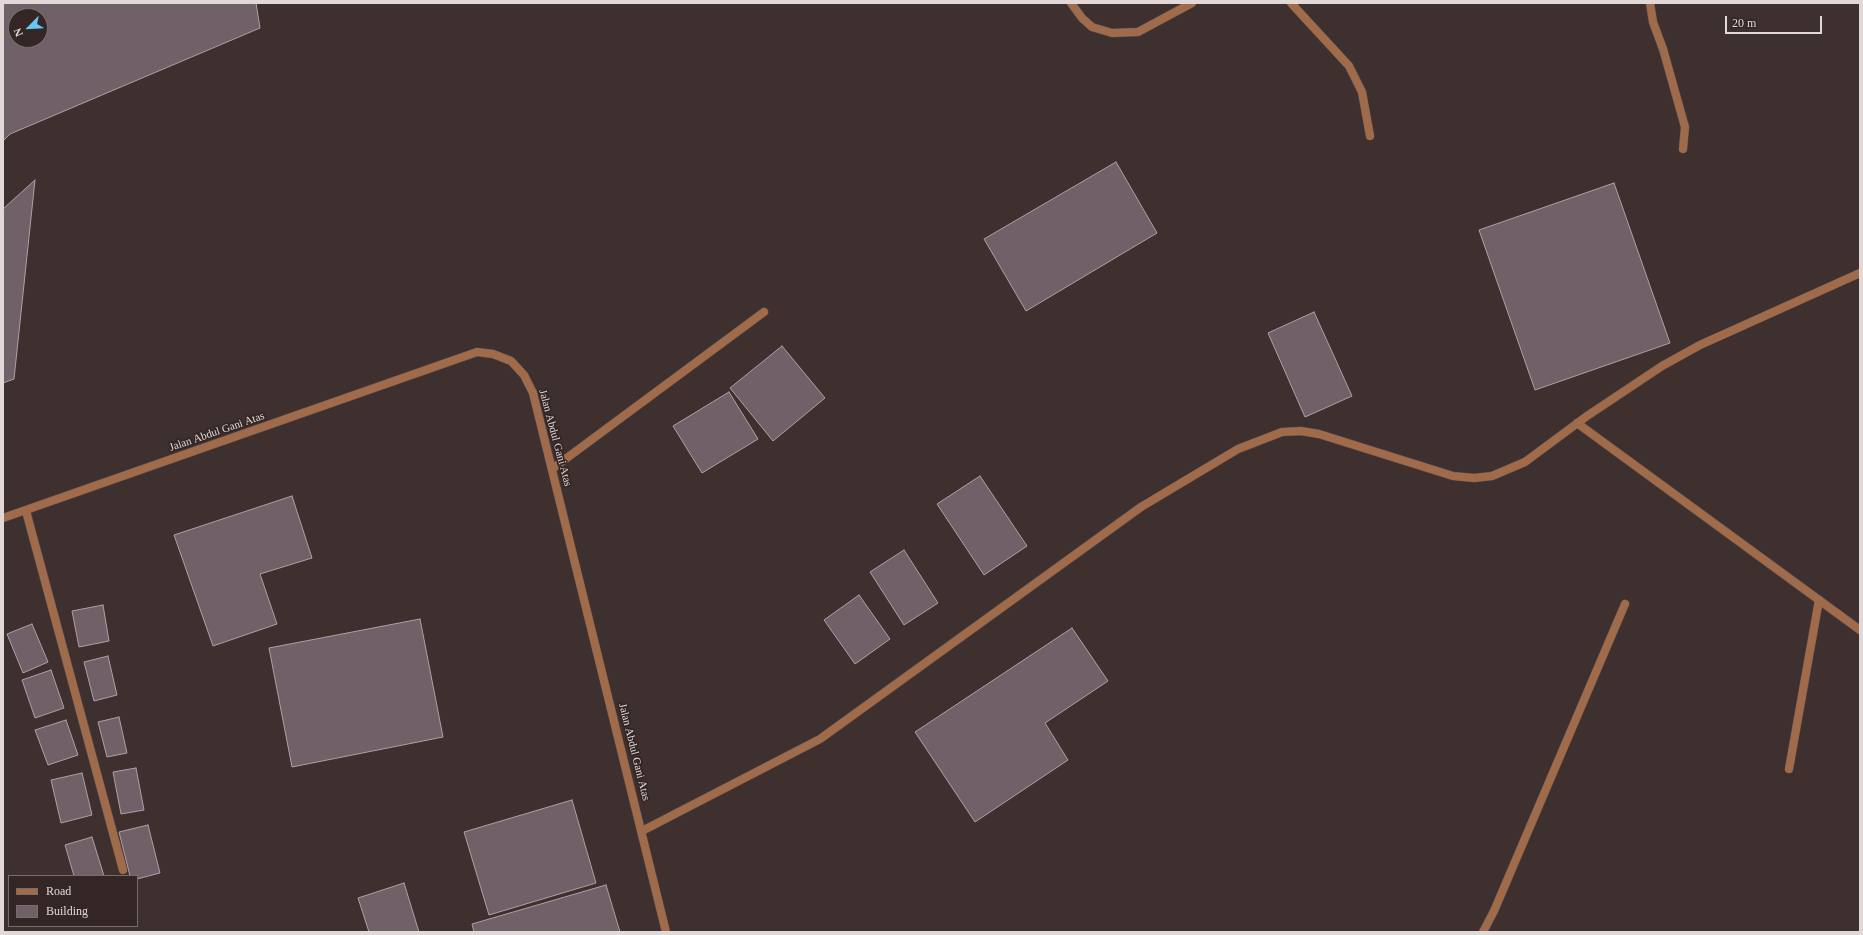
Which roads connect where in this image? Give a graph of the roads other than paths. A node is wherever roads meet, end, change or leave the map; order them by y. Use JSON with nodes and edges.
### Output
{"nodes":[{"id":1,"x":1071,"y":3,"type":"edge"},
{"id":2,"x":1192,"y":3,"type":"edge"},
{"id":3,"x":1291,"y":3,"type":"edge"},
{"id":4,"x":1650,"y":3,"type":"edge"},
{"id":5,"x":1370,"y":136,"type":"dead end"},
{"id":6,"x":1683,"y":150,"type":"dead end"},
{"id":7,"x":1860,"y":273,"type":"edge"},
{"id":8,"x":764,"y":312,"type":"dead end"},
{"id":9,"x":1577,"y":423,"type":"junction"},
{"id":10,"x":552,"y":469,"type":"junction"},
{"id":11,"x":26,"y":511,"type":"junction"},
{"id":12,"x":3,"y":518,"type":"edge"},
{"id":13,"x":1819,"y":600,"type":"junction"},
{"id":14,"x":1625,"y":604,"type":"dead end"},
{"id":15,"x":1860,"y":630,"type":"edge"},
{"id":16,"x":1789,"y":770,"type":"dead end"},
{"id":17,"x":642,"y":830,"type":"junction"},
{"id":18,"x":123,"y":870,"type":"dead end"},
{"id":19,"x":666,"y":932,"type":"edge"},
{"id":20,"x":1484,"y":932,"type":"edge"}],
"edges":[{"from":1,"to":2,"type":"street"},
{"from":3,"to":5,"type":"street"},
{"from":4,"to":6,"type":"street"},
{"from":7,"to":9,"type":"street"},
{"from":8,"to":10,"type":"street"},
{"from":9,"to":13,"type":"street"},
{"from":9,"to":17,"type":"street"},
{"from":10,"to":11,"type":"street","name":"Jalan Abdul Gani Atas"},
{"from":10,"to":17,"type":"street","name":"Jalan Abdul Gani Atas"},
{"from":11,"to":12,"type":"street","name":"Jalan Abdul Gani Atas"},
{"from":11,"to":18,"type":"street"},
{"from":13,"to":15,"type":"street"},
{"from":13,"to":16,"type":"street"},
{"from":14,"to":20,"type":"street"},
{"from":17,"to":19,"type":"street","name":"Jalan Abdul Gani Atas"}]}
